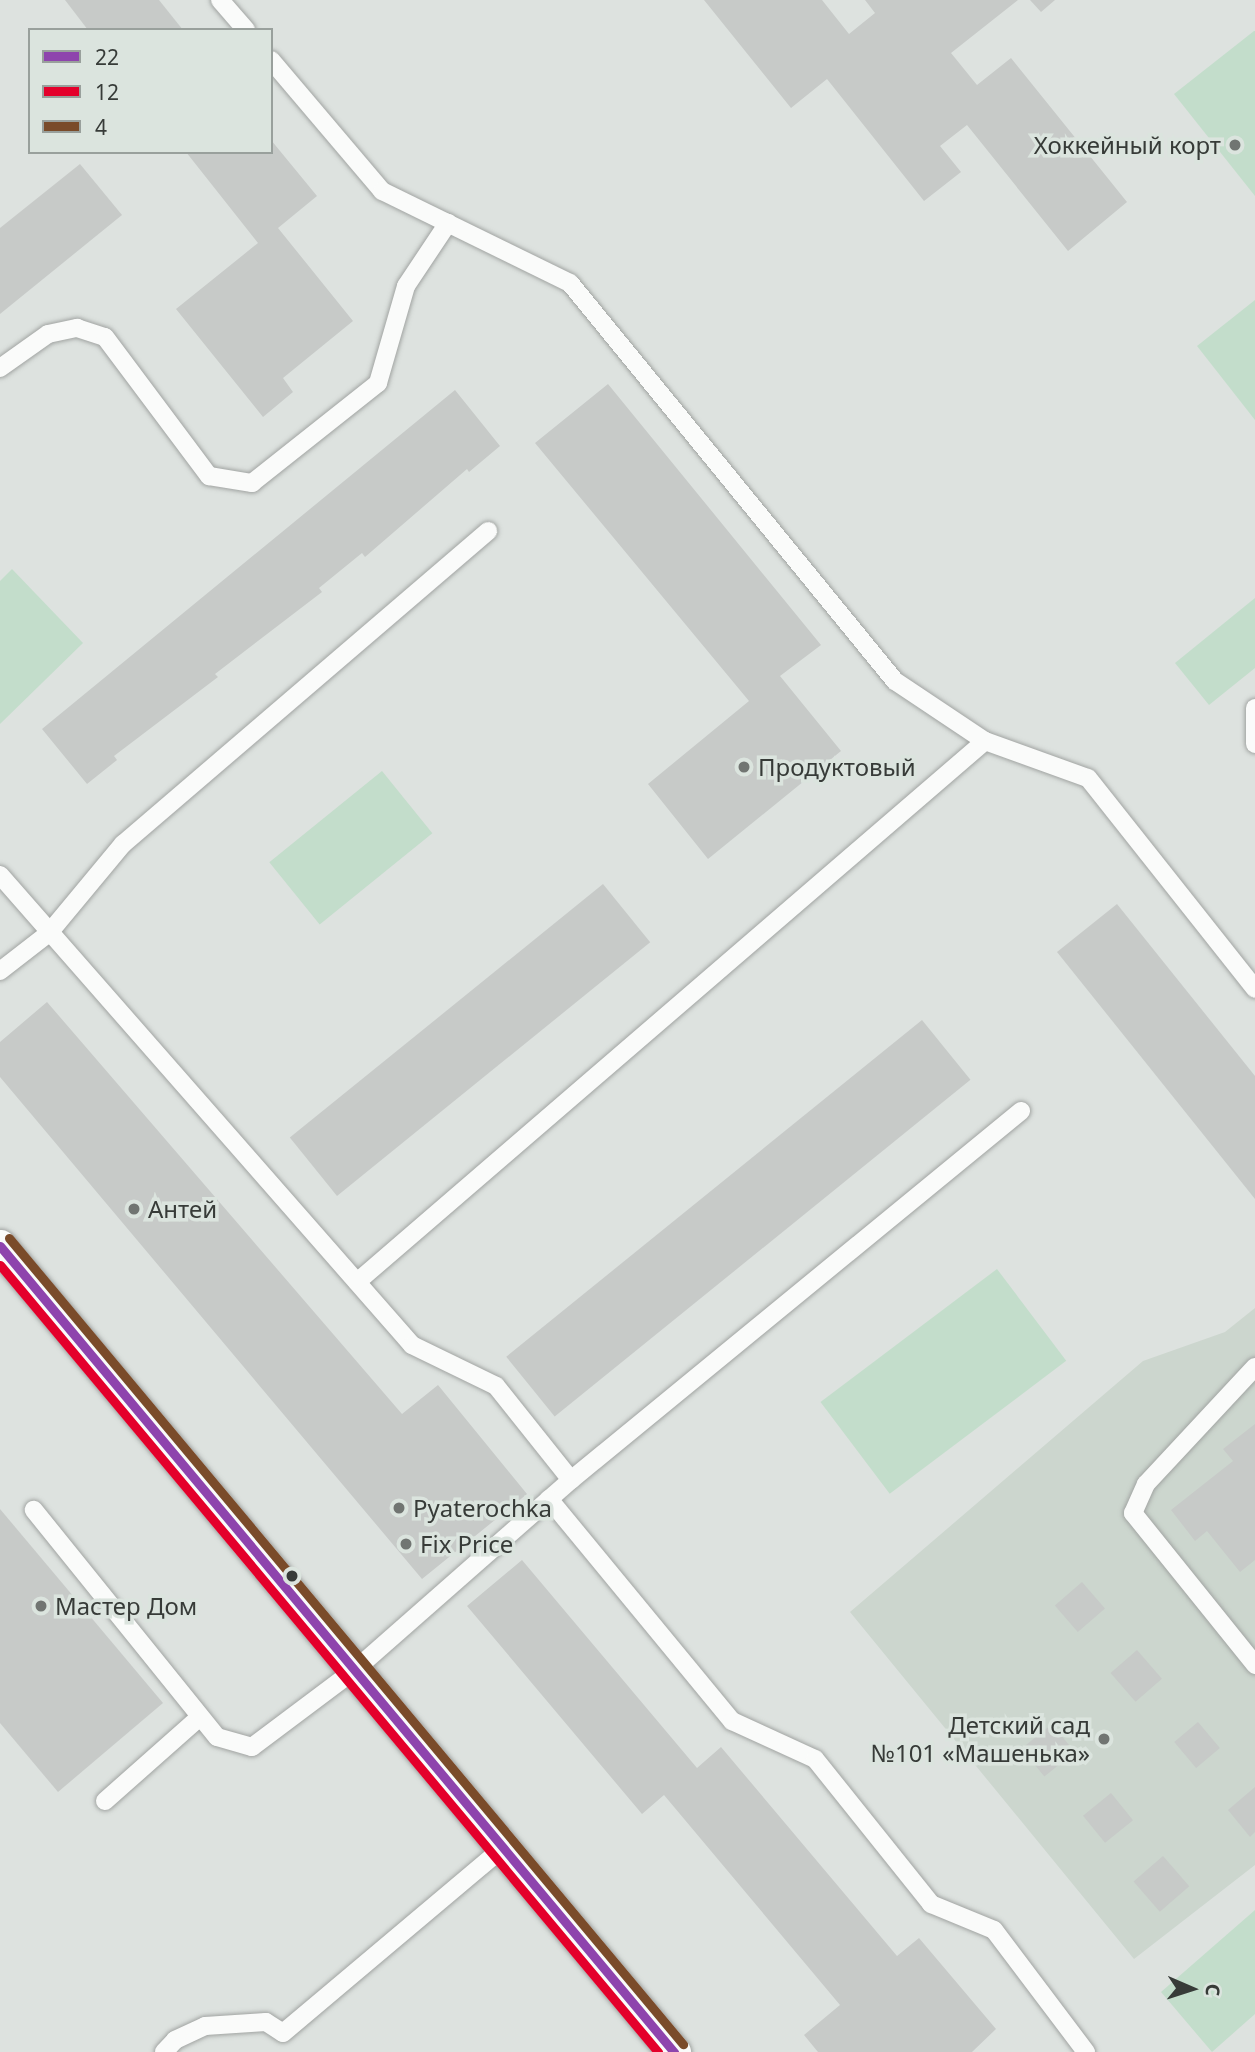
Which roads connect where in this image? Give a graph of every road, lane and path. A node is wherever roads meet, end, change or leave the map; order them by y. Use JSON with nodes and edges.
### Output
{"nodes":[{"id":1,"x":220,"y":0,"type":"edge"},
{"id":2,"x":244,"y":28,"type":"edge"},
{"id":3,"x":273,"y":62,"type":"edge"},
{"id":4,"x":447,"y":223,"type":"junction"},
{"id":5,"x":0,"y":368,"type":"edge"},
{"id":6,"x":488,"y":531,"type":"dead end"},
{"id":7,"x":1255,"y":708,"type":"edge"},
{"id":8,"x":985,"y":741,"type":"junction"},
{"id":9,"x":1255,"y":744,"type":"edge"},
{"id":10,"x":0,"y":875,"type":"edge"},
{"id":11,"x":49,"y":933,"type":"junction"},
{"id":12,"x":0,"y":971,"type":"edge"},
{"id":13,"x":1255,"y":989,"type":"edge"},
{"id":14,"x":1021,"y":1111,"type":"dead end"},
{"id":15,"x":0,"y":1246,"type":"edge"},
{"id":16,"x":357,"y":1282,"type":"junction"},
{"id":17,"x":1255,"y":1367,"type":"edge"},
{"id":18,"x":571,"y":1480,"type":"junction"},
{"id":19,"x":549,"y":1499,"type":"junction"},
{"id":20,"x":34,"y":1510,"type":"dead end"},
{"id":21,"x":1255,"y":1665,"type":"edge"},
{"id":22,"x":356,"y":1669,"type":"junction"},
{"id":23,"x":200,"y":1717,"type":"junction"},
{"id":24,"x":105,"y":1801,"type":"dead end"},
{"id":25,"x":504,"y":1847,"type":"junction"},
{"id":26,"x":1077,"y":2049,"type":"edge"},
{"id":27,"x":164,"y":2052,"type":"edge"},
{"id":28,"x":674,"y":2052,"type":"edge"}],
"edges":[{"from":1,"to":2,"type":"lane"},
{"from":3,"to":4,"type":"lane"},
{"from":4,"to":5,"type":"lane"},
{"from":4,"to":8,"type":"lane"},
{"from":6,"to":11,"type":"lane"},
{"from":7,"to":9,"type":"lane"},
{"from":8,"to":13,"type":"lane"},
{"from":8,"to":16,"type":"lane"},
{"from":10,"to":11,"type":"lane"},
{"from":11,"to":12,"type":"lane"},
{"from":11,"to":16,"type":"lane"},
{"from":14,"to":18,"type":"lane"},
{"from":15,"to":22,"type":"street"},
{"from":16,"to":18,"type":"lane"},
{"from":17,"to":21,"type":"lane"},
{"from":18,"to":19,"type":"lane"},
{"from":19,"to":22,"type":"lane"},
{"from":19,"to":26,"type":"lane"},
{"from":20,"to":23,"type":"lane"},
{"from":22,"to":23,"type":"lane"},
{"from":22,"to":25,"type":"street"},
{"from":23,"to":24,"type":"lane"},
{"from":25,"to":27,"type":"lane"},
{"from":25,"to":28,"type":"street"}]}
